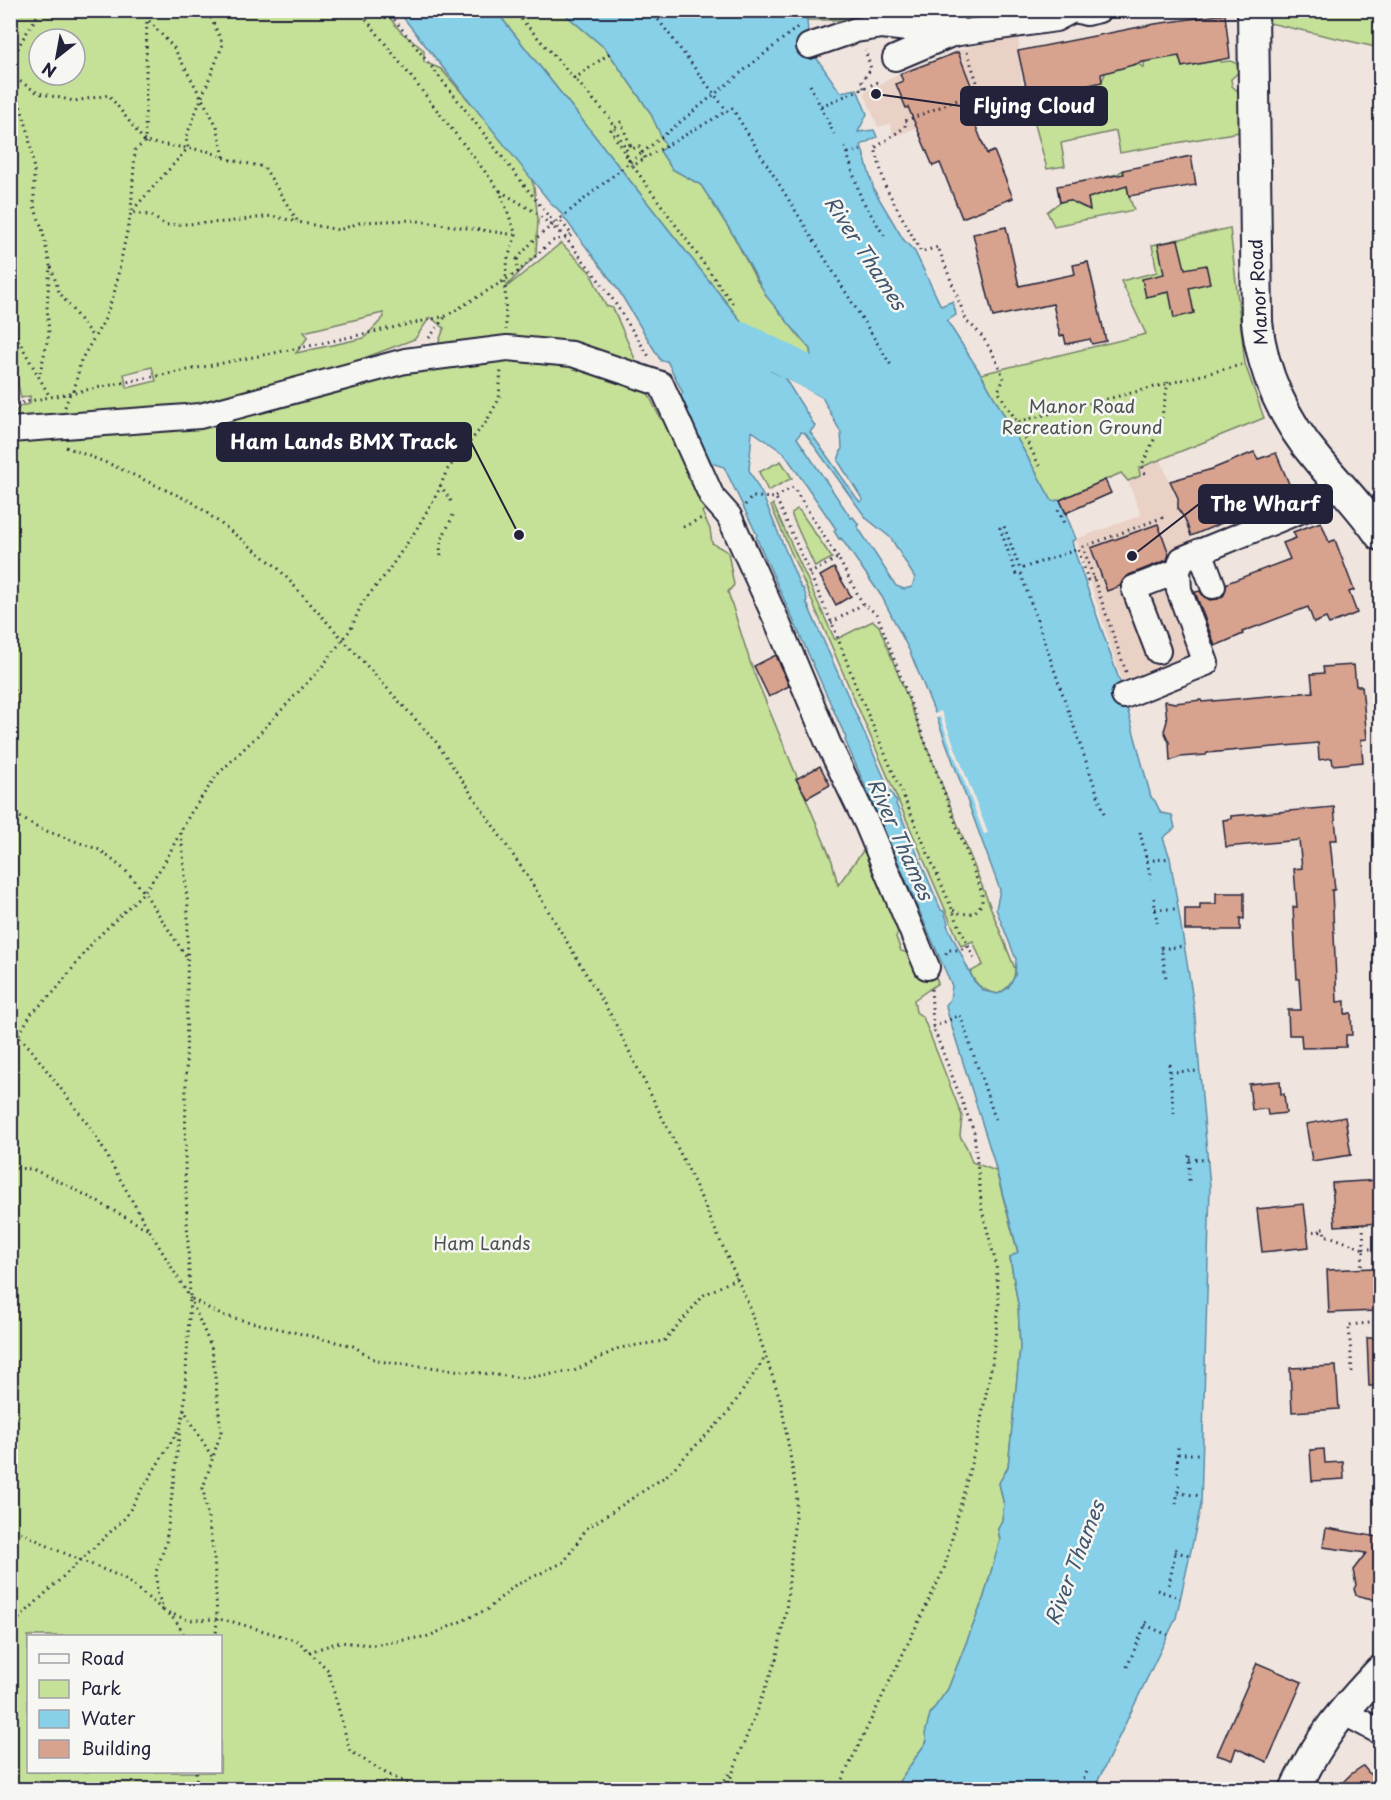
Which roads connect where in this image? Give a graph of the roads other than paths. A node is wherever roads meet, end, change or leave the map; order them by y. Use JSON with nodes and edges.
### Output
{"nodes":[{"id":1,"x":949,"y":10,"type":"edge"},
{"id":2,"x":1074,"y":10,"type":"edge"},
{"id":3,"x":1099,"y":10,"type":"edge"},
{"id":4,"x":1253,"y":10,"type":"edge"},
{"id":5,"x":956,"y":34,"type":"junction"},
{"id":6,"x":804,"y":36,"type":"road end"},
{"id":7,"x":895,"y":58,"type":"dead end"},
{"id":8,"x":10,"y":430,"type":"edge"},
{"id":9,"x":1339,"y":484,"type":"junction"},
{"id":10,"x":1380,"y":535,"type":"edge"},
{"id":11,"x":1200,"y":551,"type":"junction"},
{"id":12,"x":1178,"y":571,"type":"junction"},
{"id":13,"x":1213,"y":586,"type":"dead end"},
{"id":14,"x":1158,"y":651,"type":"dead end"},
{"id":15,"x":1124,"y":696,"type":"dead end"},
{"id":16,"x":934,"y":964,"type":"road end"},
{"id":17,"x":1380,"y":1671,"type":"edge"},
{"id":18,"x":1344,"y":1709,"type":"junction"},
{"id":19,"x":1380,"y":1732,"type":"edge"},
{"id":20,"x":1295,"y":1790,"type":"edge"}],
"edges":[{"from":1,"to":5,"type":"street"},
{"from":2,"to":3,"type":"street"},
{"from":2,"to":5,"type":"street"},
{"from":4,"to":9,"type":"main road","name":"Manor Road"},
{"from":5,"to":6,"type":"street"},
{"from":5,"to":7,"type":"street"},
{"from":8,"to":16,"type":"street"},
{"from":9,"to":10,"type":"main road","name":"Manor Road"},
{"from":9,"to":11,"type":"street"},
{"from":11,"to":12,"type":"street"},
{"from":11,"to":13,"type":"street"},
{"from":12,"to":14,"type":"street"},
{"from":12,"to":15,"type":"street"},
{"from":17,"to":18,"type":"main road"},
{"from":18,"to":19,"type":"street"},
{"from":18,"to":20,"type":"main road"}]}
